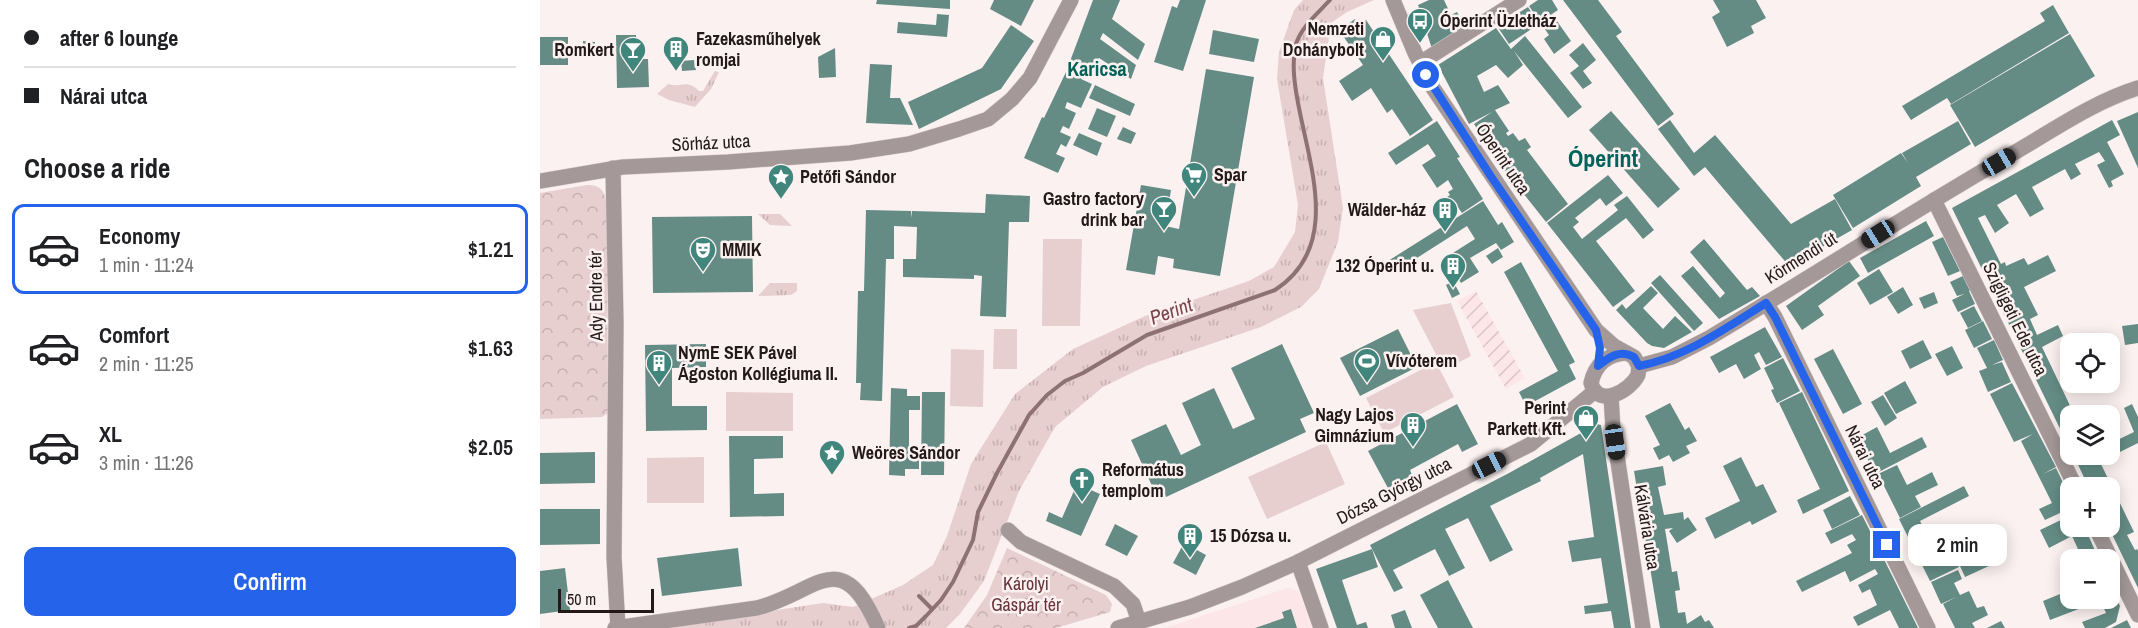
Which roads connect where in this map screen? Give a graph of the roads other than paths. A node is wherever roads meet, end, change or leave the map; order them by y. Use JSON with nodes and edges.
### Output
{"nodes":[{"id":1,"x":1071,"y":0,"type":"edge"},
{"id":2,"x":1519,"y":0,"type":"edge"},
{"id":3,"x":1393,"y":1,"type":"edge"},
{"id":4,"x":1420,"y":63,"type":"junction"},
{"id":5,"x":2138,"y":88,"type":"edge"},
{"id":6,"x":613,"y":168,"type":"junction"},
{"id":7,"x":540,"y":181,"type":"edge"},
{"id":8,"x":1934,"y":200,"type":"junction"},
{"id":9,"x":1766,"y":303,"type":"junction"},
{"id":10,"x":1596,"y":330,"type":"junction"},
{"id":11,"x":1626,"y":353,"type":"junction"},
{"id":12,"x":1598,"y":366,"type":"junction"},
{"id":13,"x":1639,"y":366,"type":"junction"},
{"id":14,"x":1595,"y":391,"type":"junction"},
{"id":15,"x":1611,"y":396,"type":"junction"},
{"id":16,"x":2071,"y":477,"type":"edge"},
{"id":17,"x":1008,"y":530,"type":"dead end"},
{"id":18,"x":2100,"y":537,"type":"edge"},
{"id":19,"x":1298,"y":562,"type":"junction"},
{"id":20,"x":2138,"y":615,"type":"edge"},
{"id":21,"x":1139,"y":622,"type":"junction"},
{"id":22,"x":616,"y":628,"type":"edge"},
{"id":23,"x":879,"y":628,"type":"edge"},
{"id":24,"x":1118,"y":628,"type":"edge"},
{"id":25,"x":1321,"y":628,"type":"edge"},
{"id":26,"x":1642,"y":628,"type":"edge"},
{"id":27,"x":1928,"y":628,"type":"edge"}],
"edges":[{"from":1,"to":6,"type":"street","name":"Sörház utca"},
{"from":2,"to":4,"type":"street"},
{"from":3,"to":4,"type":"street","name":"Óperint utca"},
{"from":4,"to":10,"type":"street","name":"Óperint utca"},
{"from":5,"to":8,"type":"street","name":"Körmendi út"},
{"from":6,"to":7,"type":"street","name":"Sörház utca"},
{"from":6,"to":22,"type":"street","name":"Ady Endre tér"},
{"from":8,"to":9,"type":"street","name":"Körmendi út"},
{"from":8,"to":16,"type":"street","name":"Szigligeti Ede utca"},
{"from":9,"to":13,"type":"street","name":"Körmendi út"},
{"from":9,"to":27,"type":"street","name":"Nárai utca"},
{"from":10,"to":11,"type":"street","name":"Óperint utca"},
{"from":10,"to":12,"type":"street","name":"Óperint utca"},
{"from":11,"to":12,"type":"street"},
{"from":11,"to":13,"type":"street"},
{"from":12,"to":14,"type":"street"},
{"from":13,"to":15,"type":"street"},
{"from":14,"to":15,"type":"street"},
{"from":14,"to":19,"type":"street","name":"Dózsa György utca"},
{"from":15,"to":26,"type":"street","name":"Kálvária utca"},
{"from":17,"to":21,"type":"street"},
{"from":18,"to":20,"type":"street"},
{"from":19,"to":21,"type":"street"},
{"from":19,"to":25,"type":"street"},
{"from":21,"to":24,"type":"street"},
{"from":22,"to":23,"type":"street"}]}
